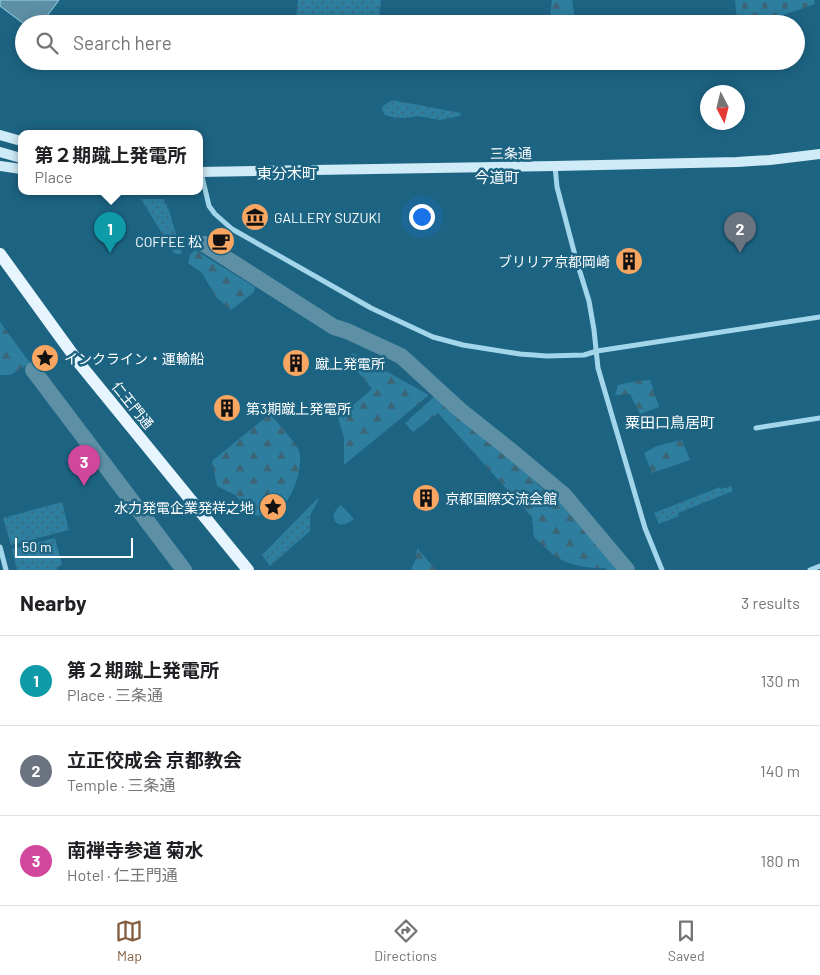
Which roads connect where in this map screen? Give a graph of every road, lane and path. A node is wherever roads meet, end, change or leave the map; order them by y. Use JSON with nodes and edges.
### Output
{"nodes":[{"id":1,"x":0,"y":135,"type":"edge"},
{"id":2,"x":18,"y":140,"type":"edge"},
{"id":3,"x":0,"y":152,"type":"edge"},
{"id":4,"x":820,"y":154,"type":"edge"},
{"id":5,"x":18,"y":157,"type":"edge"},
{"id":6,"x":0,"y":166,"type":"edge"},
{"id":7,"x":555,"y":166,"type":"junction"},
{"id":8,"x":18,"y":169,"type":"edge"},
{"id":9,"x":203,"y":172,"type":"edge"},
{"id":10,"x":203,"y":186,"type":"edge"},
{"id":11,"x":0,"y":254,"type":"edge"},
{"id":12,"x":820,"y":317,"type":"edge"},
{"id":13,"x":597,"y":351,"type":"junction"},
{"id":14,"x":820,"y":418,"type":"edge"},
{"id":15,"x":756,"y":428,"type":"dead end"},
{"id":16,"x":0,"y":547,"type":"edge"},
{"id":17,"x":820,"y":566,"type":"edge"},
{"id":18,"x":6,"y":570,"type":"edge"},
{"id":19,"x":248,"y":570,"type":"edge"},
{"id":20,"x":662,"y":570,"type":"edge"},
{"id":21,"x":810,"y":570,"type":"edge"}],
"edges":[{"from":1,"to":2,"type":"main road"},
{"from":3,"to":5,"type":"main road"},
{"from":4,"to":7,"type":"main road","name":"三条通"},
{"from":6,"to":8,"type":"main road"},
{"from":7,"to":9,"type":"main road","name":"三条通"},
{"from":7,"to":13,"type":"street"},
{"from":10,"to":13,"type":"street"},
{"from":11,"to":19,"type":"main road","name":"仁王門通"},
{"from":12,"to":13,"type":"street"},
{"from":13,"to":20,"type":"street"},
{"from":14,"to":15,"type":"street"},
{"from":16,"to":18,"type":"street"},
{"from":17,"to":21,"type":"street"}]}
